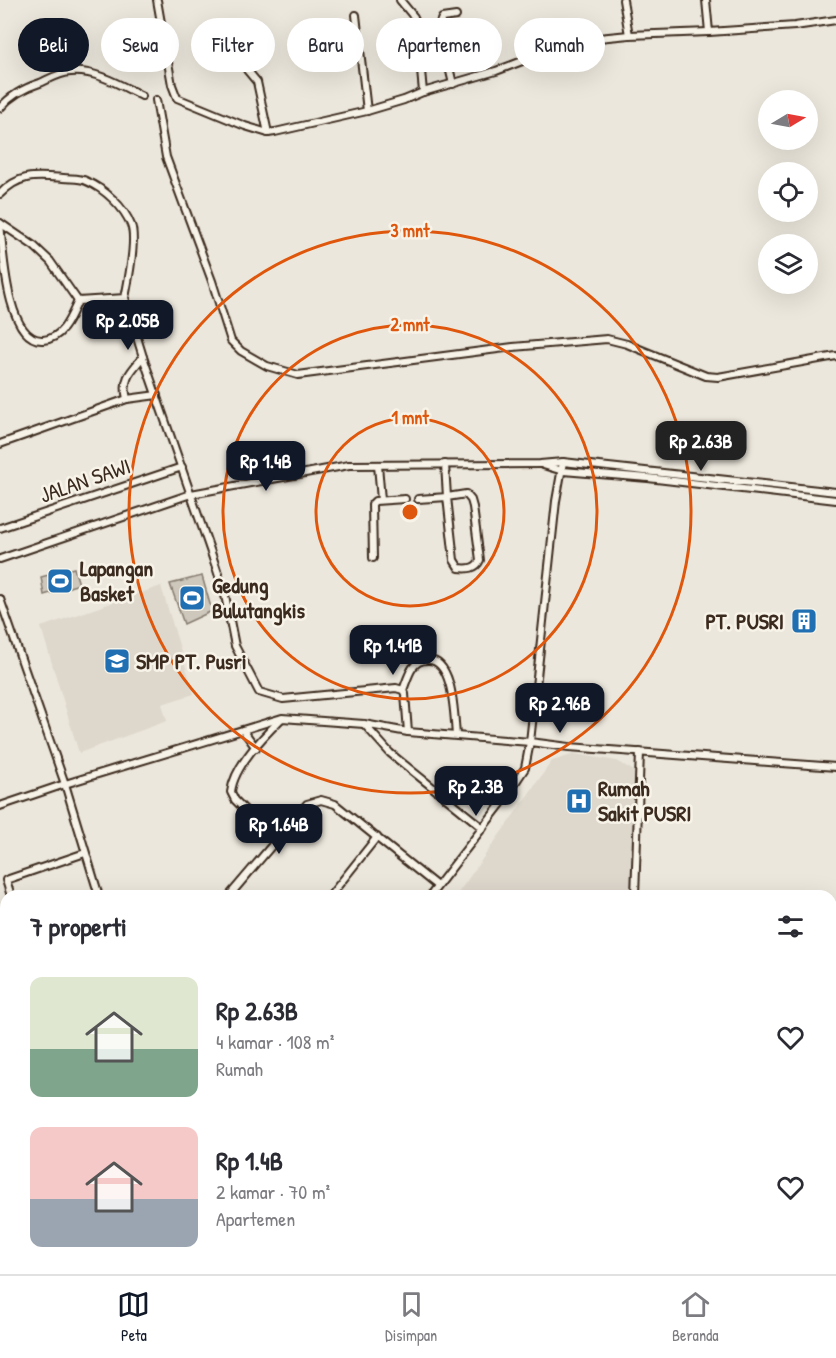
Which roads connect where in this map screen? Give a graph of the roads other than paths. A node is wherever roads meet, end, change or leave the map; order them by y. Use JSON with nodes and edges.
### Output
{"nodes":[{"id":1,"x":157,"y":0,"type":"edge"},
{"id":2,"x":400,"y":0,"type":"edge"},
{"id":3,"x":623,"y":0,"type":"edge"},
{"id":4,"x":706,"y":0,"type":"edge"},
{"id":5,"x":357,"y":15,"type":"dead end"},
{"id":6,"x":456,"y":16,"type":"dead end"},
{"id":7,"x":836,"y":20,"type":"edge"},
{"id":8,"x":709,"y":32,"type":"junction"},
{"id":9,"x":629,"y":35,"type":"junction"},
{"id":10,"x":249,"y":72,"type":"edge"},
{"id":11,"x":453,"y":84,"type":"junction"},
{"id":12,"x":423,"y":92,"type":"junction"},
{"id":13,"x":142,"y":96,"type":"dead end"},
{"id":14,"x":156,"y":100,"type":"dead end"},
{"id":15,"x":0,"y":108,"type":"edge"},
{"id":16,"x":367,"y":111,"type":"junction"},
{"id":17,"x":268,"y":133,"type":"junction"},
{"id":18,"x":0,"y":194,"type":"edge"},
{"id":19,"x":0,"y":223,"type":"edge"},
{"id":20,"x":125,"y":298,"type":"junction"},
{"id":21,"x":78,"y":301,"type":"junction"},
{"id":22,"x":143,"y":357,"type":"junction"},
{"id":23,"x":836,"y":357,"type":"edge"},
{"id":24,"x":157,"y":395,"type":"junction"},
{"id":25,"x":127,"y":399,"type":"junction"},
{"id":26,"x":0,"y":444,"type":"edge"},
{"id":27,"x":563,"y":462,"type":"junction"},
{"id":28,"x":445,"y":464,"type":"junction"},
{"id":29,"x":540,"y":464,"type":"junction"},
{"id":30,"x":378,"y":465,"type":"junction"},
{"id":31,"x":182,"y":466,"type":"junction"},
{"id":32,"x":562,"y":471,"type":"junction"},
{"id":33,"x":836,"y":492,"type":"edge"},
{"id":34,"x":191,"y":494,"type":"junction"},
{"id":35,"x":447,"y":497,"type":"junction"},
{"id":36,"x":405,"y":499,"type":"dead end"},
{"id":37,"x":418,"y":499,"type":"dead end"},
{"id":38,"x":381,"y":500,"type":"junction"},
{"id":39,"x":836,"y":500,"type":"edge"},
{"id":40,"x":0,"y":528,"type":"edge"},
{"id":41,"x":373,"y":558,"type":"dead end"},
{"id":42,"x":0,"y":559,"type":"edge"},
{"id":43,"x":0,"y":599,"type":"edge"},
{"id":44,"x":403,"y":690,"type":"junction"},
{"id":45,"x":282,"y":718,"type":"junction"},
{"id":46,"x":364,"y":724,"type":"junction"},
{"id":47,"x":243,"y":730,"type":"junction"},
{"id":48,"x":408,"y":732,"type":"junction"},
{"id":49,"x":456,"y":735,"type":"junction"},
{"id":50,"x":530,"y":742,"type":"junction"},
{"id":51,"x":256,"y":748,"type":"junction"},
{"id":52,"x":640,"y":753,"type":"junction"},
{"id":53,"x":836,"y":767,"type":"edge"},
{"id":54,"x":65,"y":784,"type":"junction"},
{"id":55,"x":0,"y":806,"type":"edge"},
{"id":56,"x":483,"y":828,"type":"junction"},
{"id":57,"x":376,"y":837,"type":"junction"},
{"id":58,"x":275,"y":840,"type":"junction"},
{"id":59,"x":85,"y":853,"type":"junction"},
{"id":60,"x":437,"y":886,"type":"junction"},
{"id":61,"x":9,"y":890,"type":"edge"},
{"id":62,"x":97,"y":890,"type":"edge"},
{"id":63,"x":234,"y":890,"type":"edge"},
{"id":64,"x":335,"y":890,"type":"edge"},
{"id":65,"x":434,"y":890,"type":"edge"},
{"id":66,"x":635,"y":890,"type":"edge"}],
"edges":[{"from":1,"to":17,"type":"street"},
{"from":2,"to":12,"type":"street"},
{"from":3,"to":9,"type":"street"},
{"from":4,"to":8,"type":"street"},
{"from":5,"to":16,"type":"street"},
{"from":6,"to":11,"type":"street"},
{"from":7,"to":8,"type":"street"},
{"from":8,"to":9,"type":"street"},
{"from":9,"to":11,"type":"street"},
{"from":10,"to":17,"type":"street"},
{"from":11,"to":12,"type":"street"},
{"from":12,"to":16,"type":"street"},
{"from":13,"to":15,"type":"street"},
{"from":14,"to":23,"type":"street"},
{"from":16,"to":17,"type":"street"},
{"from":18,"to":20,"type":"street"},
{"from":19,"to":21,"type":"street"},
{"from":19,"to":21,"type":"street"},
{"from":20,"to":21,"type":"street"},
{"from":20,"to":22,"type":"street"},
{"from":22,"to":24,"type":"street"},
{"from":22,"to":25,"type":"street"},
{"from":24,"to":25,"type":"street"},
{"from":24,"to":31,"type":"street"},
{"from":25,"to":26,"type":"street"},
{"from":27,"to":29,"type":"street"},
{"from":27,"to":32,"type":"street"},
{"from":27,"to":33,"type":"street"},
{"from":28,"to":29,"type":"street"},
{"from":28,"to":30,"type":"street"},
{"from":28,"to":35,"type":"street"},
{"from":29,"to":32,"type":"street"},
{"from":30,"to":34,"type":"street"},
{"from":30,"to":38,"type":"street"},
{"from":31,"to":34,"type":"street"},
{"from":31,"to":40,"type":"street","name":"JALAN SAWI"},
{"from":32,"to":39,"type":"street"},
{"from":32,"to":50,"type":"street"},
{"from":34,"to":42,"type":"street"},
{"from":34,"to":44,"type":"street"},
{"from":35,"to":35,"type":"street"},
{"from":35,"to":37,"type":"street"},
{"from":36,"to":38,"type":"street"},
{"from":38,"to":41,"type":"street"},
{"from":43,"to":54,"type":"street"},
{"from":44,"to":48,"type":"street"},
{"from":44,"to":49,"type":"street"},
{"from":45,"to":46,"type":"street"},
{"from":45,"to":47,"type":"street"},
{"from":45,"to":51,"type":"street"},
{"from":46,"to":48,"type":"street"},
{"from":46,"to":56,"type":"street"},
{"from":47,"to":51,"type":"street"},
{"from":47,"to":54,"type":"street"},
{"from":48,"to":49,"type":"street"},
{"from":49,"to":50,"type":"street"},
{"from":50,"to":52,"type":"street"},
{"from":50,"to":56,"type":"street"},
{"from":51,"to":58,"type":"street"},
{"from":52,"to":53,"type":"street"},
{"from":52,"to":66,"type":"street"},
{"from":54,"to":55,"type":"street"},
{"from":54,"to":59,"type":"street"},
{"from":56,"to":60,"type":"street"},
{"from":57,"to":58,"type":"street"},
{"from":57,"to":60,"type":"street"},
{"from":57,"to":64,"type":"street"},
{"from":58,"to":63,"type":"street"},
{"from":59,"to":61,"type":"street"},
{"from":59,"to":62,"type":"street"},
{"from":60,"to":65,"type":"street"}]}
